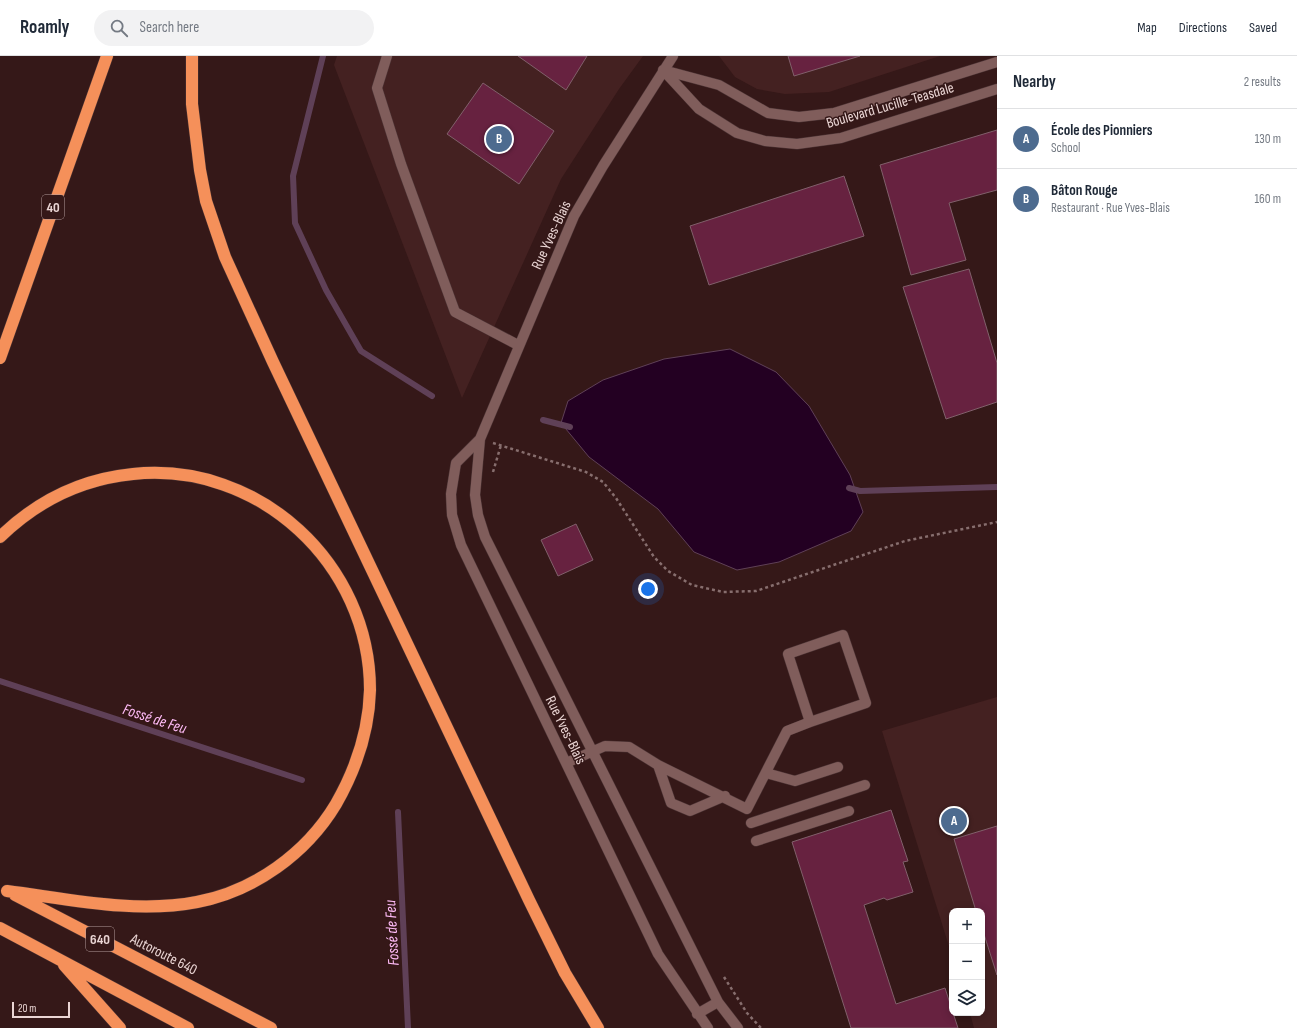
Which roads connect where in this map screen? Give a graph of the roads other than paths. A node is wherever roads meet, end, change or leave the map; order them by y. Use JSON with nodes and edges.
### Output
{"nodes":[{"id":1,"x":107,"y":56,"type":"edge"},
{"id":2,"x":192,"y":56,"type":"edge"},
{"id":3,"x":387,"y":56,"type":"edge"},
{"id":4,"x":673,"y":56,"type":"edge"},
{"id":5,"x":997,"y":62,"type":"edge"},
{"id":6,"x":663,"y":70,"type":"junction"},
{"id":7,"x":997,"y":89,"type":"edge"},
{"id":8,"x":518,"y":345,"type":"junction"},
{"id":9,"x":0,"y":358,"type":"edge"},
{"id":10,"x":480,"y":439,"type":"junction"},
{"id":11,"x":0,"y":537,"type":"edge"},
{"id":12,"x":810,"y":722,"type":"junction"},
{"id":13,"x":593,"y":751,"type":"junction"},
{"id":14,"x":566,"y":763,"type":"junction"},
{"id":15,"x":658,"y":765,"type":"junction"},
{"id":16,"x":838,"y":767,"type":"dead end"},
{"id":17,"x":766,"y":773,"type":"junction"},
{"id":18,"x":865,"y":785,"type":"dead end"},
{"id":19,"x":725,"y":796,"type":"junction"},
{"id":20,"x":849,"y":811,"type":"dead end"},
{"id":21,"x":751,"y":823,"type":"dead end"},
{"id":22,"x":756,"y":841,"type":"dead end"},
{"id":23,"x":4,"y":889,"type":"edge"},
{"id":24,"x":0,"y":928,"type":"edge"},
{"id":25,"x":60,"y":960,"type":"junction"},
{"id":26,"x":718,"y":1002,"type":"junction"},
{"id":27,"x":697,"y":1014,"type":"junction"},
{"id":28,"x":120,"y":1028,"type":"edge"},
{"id":29,"x":188,"y":1028,"type":"edge"},
{"id":30,"x":271,"y":1028,"type":"edge"},
{"id":31,"x":598,"y":1028,"type":"edge"},
{"id":32,"x":708,"y":1028,"type":"edge"},
{"id":33,"x":738,"y":1028,"type":"edge"}],
"edges":[{"from":1,"to":9,"type":"highway","number":"40"},
{"from":2,"to":31,"type":"highway"},
{"from":3,"to":8,"type":"street"},
{"from":4,"to":6,"type":"street","name":"Rue Yves-Blais"},
{"from":5,"to":6,"type":"street","name":"Boulevard Lucille-Teasdale"},
{"from":6,"to":7,"type":"street","name":"Boulevard Lucille-Teasdale"},
{"from":6,"to":8,"type":"street","name":"Rue Yves-Blais"},
{"from":8,"to":10,"type":"street","name":"Rue Yves-Blais"},
{"from":10,"to":13,"type":"street","name":"Rue Yves-Blais"},
{"from":10,"to":14,"type":"street","name":"Rue Yves-Blais"},
{"from":11,"to":23,"type":"highway"},
{"from":12,"to":12,"type":"street"},
{"from":12,"to":17,"type":"street"},
{"from":13,"to":14,"type":"street"},
{"from":13,"to":15,"type":"street"},
{"from":13,"to":26,"type":"street","name":"Rue Yves-Blais"},
{"from":14,"to":27,"type":"street","name":"Rue Yves-Blais"},
{"from":15,"to":19,"type":"street"},
{"from":15,"to":19,"type":"street"},
{"from":16,"to":17,"type":"street"},
{"from":17,"to":19,"type":"street"},
{"from":18,"to":21,"type":"street"},
{"from":20,"to":22,"type":"street"},
{"from":23,"to":30,"type":"highway","name":"Autoroute 640","number":"640"},
{"from":24,"to":25,"type":"highway","number":"640"},
{"from":25,"to":28,"type":"highway"},
{"from":25,"to":29,"type":"highway","number":"640"},
{"from":26,"to":27,"type":"street"},
{"from":26,"to":33,"type":"street","name":"Rue Yves-Blais"},
{"from":27,"to":32,"type":"street","name":"Rue Yves-Blais"}]}
